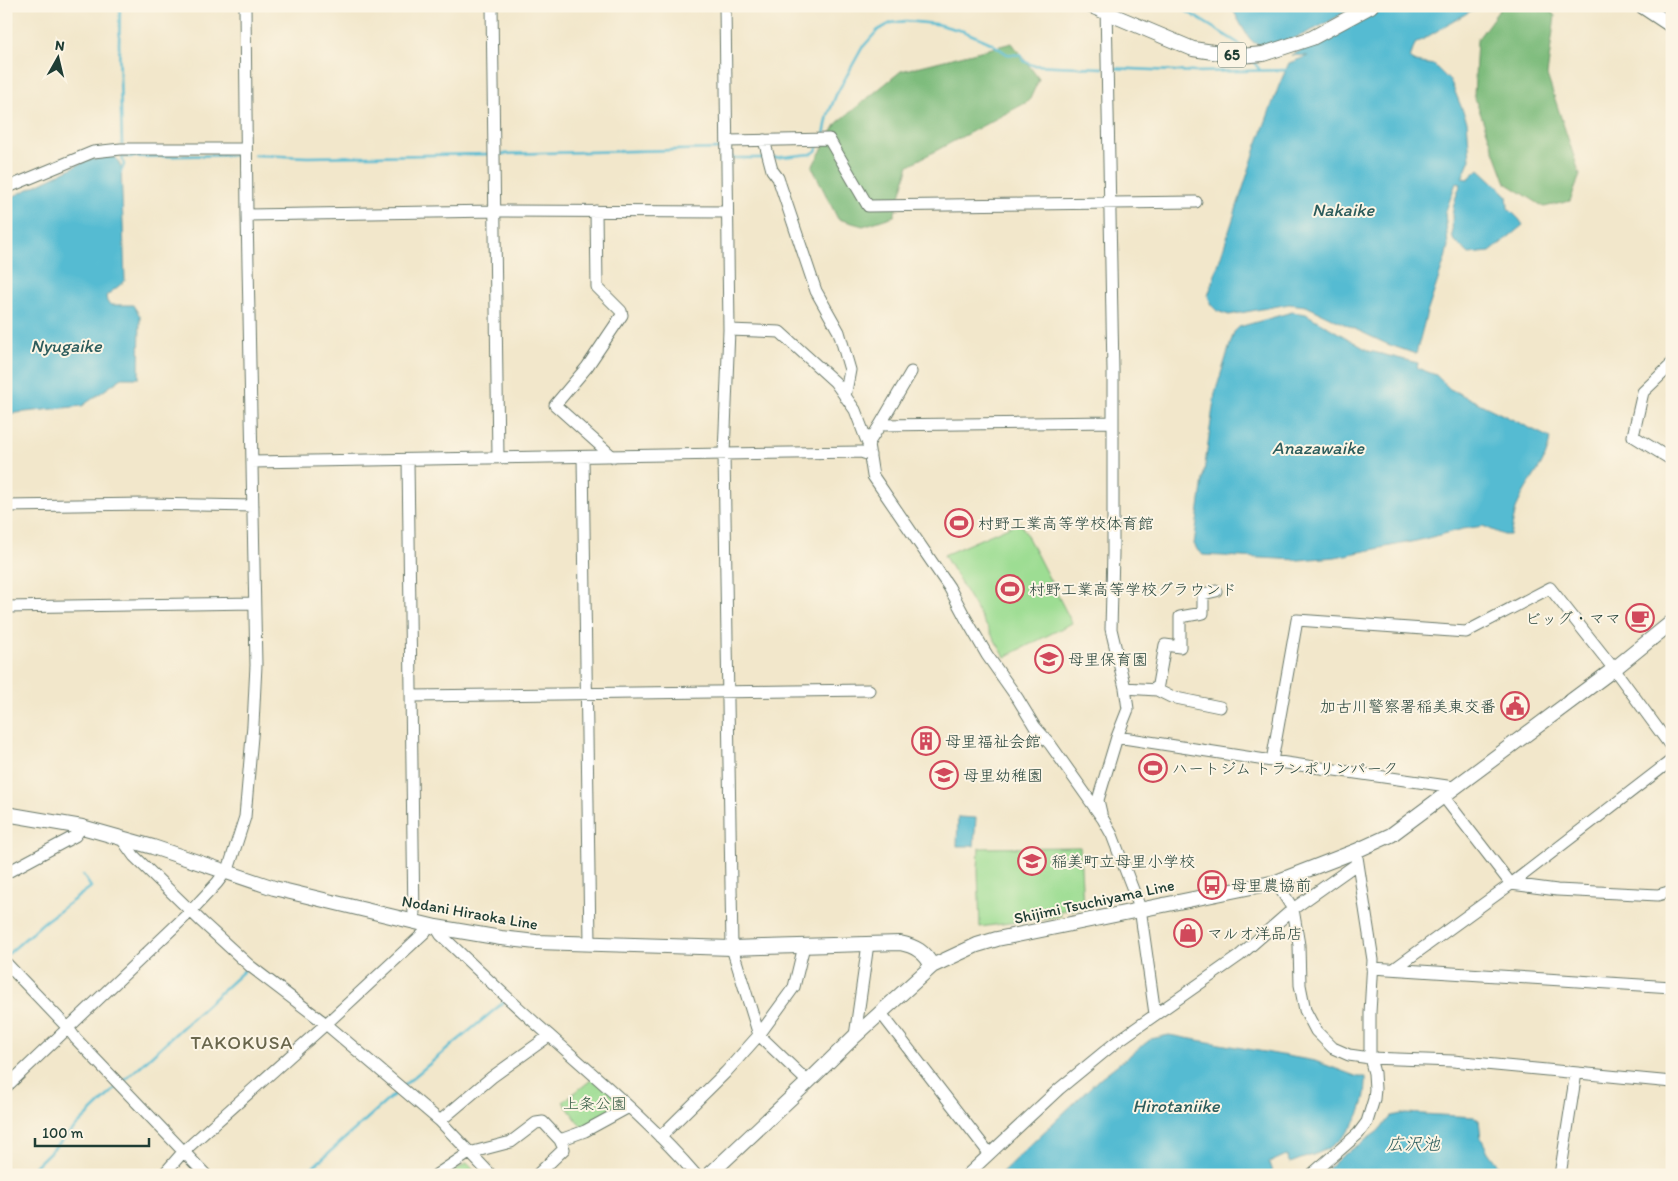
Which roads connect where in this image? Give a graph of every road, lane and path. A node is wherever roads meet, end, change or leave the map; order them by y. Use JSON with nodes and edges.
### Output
{"nodes":[{"id":1,"x":245,"y":6,"type":"edge"},
{"id":2,"x":492,"y":6,"type":"edge"},
{"id":3,"x":725,"y":6,"type":"edge"},
{"id":4,"x":1091,"y":6,"type":"edge"},
{"id":5,"x":1371,"y":6,"type":"edge"},
{"id":6,"x":1642,"y":6,"type":"edge"},
{"id":7,"x":1106,"y":10,"type":"edge"},
{"id":8,"x":1672,"y":26,"type":"edge"},
{"id":9,"x":727,"y":140,"type":"junction"},
{"id":10,"x":764,"y":140,"type":"junction"},
{"id":11,"x":246,"y":149,"type":"junction"},
{"id":12,"x":6,"y":188,"type":"edge"},
{"id":13,"x":1196,"y":202,"type":"dead end"},
{"id":14,"x":1110,"y":204,"type":"junction"},
{"id":15,"x":495,"y":211,"type":"junction"},
{"id":16,"x":596,"y":212,"type":"junction"},
{"id":17,"x":728,"y":212,"type":"junction"},
{"id":18,"x":247,"y":215,"type":"junction"},
{"id":19,"x":729,"y":330,"type":"junction"},
{"id":20,"x":1671,"y":366,"type":"edge"},
{"id":21,"x":911,"y":372,"type":"dead end"},
{"id":22,"x":845,"y":397,"type":"junction"},
{"id":23,"x":1112,"y":422,"type":"junction"},
{"id":24,"x":880,"y":425,"type":"junction"},
{"id":25,"x":869,"y":450,"type":"junction"},
{"id":26,"x":724,"y":454,"type":"junction"},
{"id":27,"x":583,"y":457,"type":"junction"},
{"id":28,"x":613,"y":457,"type":"junction"},
{"id":29,"x":498,"y":458,"type":"junction"},
{"id":30,"x":408,"y":460,"type":"junction"},
{"id":31,"x":1672,"y":460,"type":"edge"},
{"id":32,"x":252,"y":462,"type":"junction"},
{"id":33,"x":6,"y":506,"type":"edge"},
{"id":34,"x":253,"y":506,"type":"junction"},
{"id":35,"x":1216,"y":591,"type":"dead end"},
{"id":36,"x":254,"y":603,"type":"junction"},
{"id":37,"x":6,"y":607,"type":"edge"},
{"id":38,"x":1672,"y":622,"type":"edge"},
{"id":39,"x":1614,"y":669,"type":"junction"},
{"id":40,"x":1126,"y":688,"type":"junction"},
{"id":41,"x":870,"y":690,"type":"dead end"},
{"id":42,"x":1157,"y":690,"type":"junction"},
{"id":43,"x":727,"y":692,"type":"junction"},
{"id":44,"x":586,"y":694,"type":"junction"},
{"id":45,"x":412,"y":696,"type":"junction"},
{"id":46,"x":1220,"y":707,"type":"dead end"},
{"id":47,"x":1117,"y":737,"type":"junction"},
{"id":48,"x":1672,"y":748,"type":"edge"},
{"id":49,"x":1672,"y":760,"type":"edge"},
{"id":50,"x":1272,"y":761,"type":"junction"},
{"id":51,"x":1448,"y":791,"type":"junction"},
{"id":52,"x":6,"y":814,"type":"edge"},
{"id":53,"x":1103,"y":819,"type":"junction"},
{"id":54,"x":82,"y":827,"type":"junction"},
{"id":55,"x":120,"y":838,"type":"junction"},
{"id":56,"x":1357,"y":857,"type":"junction"},
{"id":57,"x":225,"y":872,"type":"junction"},
{"id":58,"x":6,"y":873,"type":"edge"},
{"id":59,"x":1509,"y":881,"type":"junction"},
{"id":60,"x":1276,"y":882,"type":"junction"},
{"id":61,"x":1672,"y":891,"type":"edge"},
{"id":62,"x":1140,"y":908,"type":"junction"},
{"id":63,"x":1293,"y":910,"type":"junction"},
{"id":64,"x":191,"y":911,"type":"junction"},
{"id":65,"x":414,"y":921,"type":"junction"},
{"id":66,"x":433,"y":926,"type":"junction"},
{"id":67,"x":590,"y":943,"type":"junction"},
{"id":68,"x":868,"y":944,"type":"junction"},
{"id":69,"x":804,"y":946,"type":"junction"},
{"id":70,"x":732,"y":948,"type":"junction"},
{"id":71,"x":6,"y":963,"type":"edge"},
{"id":72,"x":1372,"y":964,"type":"junction"},
{"id":73,"x":932,"y":966,"type":"junction"},
{"id":74,"x":1394,"y":969,"type":"junction"},
{"id":75,"x":1672,"y":987,"type":"edge"},
{"id":76,"x":880,"y":1012,"type":"junction"},
{"id":77,"x":1155,"y":1014,"type":"junction"},
{"id":78,"x":326,"y":1024,"type":"junction"},
{"id":79,"x":68,"y":1028,"type":"junction"},
{"id":80,"x":760,"y":1035,"type":"junction"},
{"id":81,"x":549,"y":1036,"type":"junction"},
{"id":82,"x":855,"y":1036,"type":"junction"},
{"id":83,"x":1370,"y":1058,"type":"junction"},
{"id":84,"x":1576,"y":1073,"type":"junction"},
{"id":85,"x":808,"y":1082,"type":"junction"},
{"id":86,"x":1672,"y":1082,"type":"edge"},
{"id":87,"x":6,"y":1087,"type":"edge"},
{"id":88,"x":629,"y":1107,"type":"junction"},
{"id":89,"x":440,"y":1121,"type":"junction"},
{"id":90,"x":660,"y":1136,"type":"junction"},
{"id":91,"x":560,"y":1140,"type":"junction"},
{"id":92,"x":184,"y":1151,"type":"junction"},
{"id":93,"x":470,"y":1153,"type":"junction"},
{"id":94,"x":989,"y":1153,"type":"junction"},
{"id":95,"x":163,"y":1175,"type":"edge"},
{"id":96,"x":206,"y":1175,"type":"edge"},
{"id":97,"x":436,"y":1175,"type":"edge"},
{"id":98,"x":492,"y":1175,"type":"edge"},
{"id":99,"x":537,"y":1175,"type":"edge"},
{"id":100,"x":696,"y":1175,"type":"edge"},
{"id":101,"x":709,"y":1175,"type":"edge"},
{"id":102,"x":967,"y":1175,"type":"edge"},
{"id":103,"x":1310,"y":1175,"type":"edge"},
{"id":104,"x":1560,"y":1175,"type":"edge"}],
"edges":[{"from":1,"to":11,"type":"street"},
{"from":2,"to":15,"type":"street"},
{"from":3,"to":9,"type":"street"},
{"from":4,"to":7,"type":"main road","number":"65"},
{"from":5,"to":7,"type":"main road","number":"65"},
{"from":6,"to":8,"type":"main road"},
{"from":7,"to":14,"type":"street"},
{"from":9,"to":10,"type":"street"},
{"from":9,"to":17,"type":"street"},
{"from":10,"to":14,"type":"street"},
{"from":10,"to":22,"type":"street"},
{"from":11,"to":12,"type":"street"},
{"from":11,"to":18,"type":"street"},
{"from":13,"to":14,"type":"street"},
{"from":14,"to":23,"type":"street"},
{"from":15,"to":16,"type":"street"},
{"from":15,"to":18,"type":"street"},
{"from":15,"to":29,"type":"street"},
{"from":16,"to":17,"type":"street"},
{"from":16,"to":28,"type":"street"},
{"from":17,"to":19,"type":"street"},
{"from":18,"to":32,"type":"street"},
{"from":19,"to":22,"type":"street"},
{"from":19,"to":26,"type":"street"},
{"from":20,"to":31,"type":"street"},
{"from":21,"to":24,"type":"street"},
{"from":22,"to":25,"type":"street"},
{"from":23,"to":24,"type":"street"},
{"from":23,"to":40,"type":"street"},
{"from":24,"to":25,"type":"street"},
{"from":25,"to":26,"type":"street"},
{"from":25,"to":53,"type":"street"},
{"from":26,"to":28,"type":"street"},
{"from":26,"to":43,"type":"street"},
{"from":27,"to":28,"type":"street"},
{"from":27,"to":29,"type":"street"},
{"from":27,"to":44,"type":"street"},
{"from":29,"to":30,"type":"street"},
{"from":30,"to":32,"type":"street"},
{"from":30,"to":45,"type":"street"},
{"from":32,"to":34,"type":"street"},
{"from":33,"to":34,"type":"street"},
{"from":34,"to":36,"type":"street"},
{"from":35,"to":42,"type":"street"},
{"from":36,"to":37,"type":"street"},
{"from":36,"to":57,"type":"street"},
{"from":38,"to":39,"type":"main road","name":"Shijimi Tsuchiyama Line"},
{"from":39,"to":48,"type":"street"},
{"from":39,"to":50,"type":"street"},
{"from":39,"to":51,"type":"main road","name":"Shijimi Tsuchiyama Line"},
{"from":40,"to":42,"type":"street"},
{"from":40,"to":47,"type":"street"},
{"from":41,"to":43,"type":"street"},
{"from":42,"to":46,"type":"street"},
{"from":43,"to":44,"type":"street"},
{"from":43,"to":70,"type":"street"},
{"from":44,"to":45,"type":"street"},
{"from":44,"to":67,"type":"street"},
{"from":45,"to":65,"type":"street"},
{"from":47,"to":50,"type":"street"},
{"from":47,"to":53,"type":"street"},
{"from":49,"to":59,"type":"street"},
{"from":50,"to":51,"type":"street"},
{"from":51,"to":56,"type":"main road","name":"Shijimi Tsuchiyama Line"},
{"from":51,"to":59,"type":"street"},
{"from":52,"to":54,"type":"main road","name":"Nodani Hiraoka Line"},
{"from":53,"to":62,"type":"street"},
{"from":54,"to":55,"type":"main road","name":"Nodani Hiraoka Line"},
{"from":54,"to":58,"type":"street"},
{"from":55,"to":57,"type":"main road","name":"Nodani Hiraoka Line"},
{"from":55,"to":64,"type":"street"},
{"from":56,"to":60,"type":"main road","name":"Shijimi Tsuchiyama Line"},
{"from":56,"to":63,"type":"street"},
{"from":56,"to":72,"type":"street"},
{"from":57,"to":64,"type":"street"},
{"from":57,"to":65,"type":"main road","name":"Nodani Hiraoka Line"},
{"from":59,"to":61,"type":"street"},
{"from":59,"to":72,"type":"street"},
{"from":59,"to":74,"type":"street"},
{"from":60,"to":62,"type":"main road","name":"Shijimi Tsuchiyama Line"},
{"from":60,"to":63,"type":"street"},
{"from":62,"to":73,"type":"main road","name":"Shijimi Tsuchiyama Line"},
{"from":62,"to":77,"type":"street"},
{"from":63,"to":77,"type":"street"},
{"from":63,"to":83,"type":"street"},
{"from":64,"to":78,"type":"street"},
{"from":64,"to":79,"type":"street"},
{"from":65,"to":66,"type":"main road","name":"Nodani Hiraoka Line"},
{"from":66,"to":67,"type":"main road","name":"Nodani Hiraoka Line"},
{"from":66,"to":78,"type":"street"},
{"from":66,"to":81,"type":"street"},
{"from":67,"to":70,"type":"main road","name":"Nodani Hiraoka Line"},
{"from":68,"to":69,"type":"main road","name":"Nodani Hiraoka Line"},
{"from":68,"to":73,"type":"main road","name":"Nodani Hiraoka Line"},
{"from":68,"to":82,"type":"street"},
{"from":69,"to":70,"type":"main road","name":"Nodani Hiraoka Line"},
{"from":69,"to":80,"type":"street"},
{"from":70,"to":80,"type":"street"},
{"from":71,"to":79,"type":"street"},
{"from":72,"to":74,"type":"street"},
{"from":72,"to":83,"type":"street"},
{"from":73,"to":76,"type":"main road","name":"Shijimi Tsuchiyama Line"},
{"from":74,"to":75,"type":"street"},
{"from":76,"to":82,"type":"main road","name":"Shijimi Tsuchiyama Line"},
{"from":76,"to":94,"type":"street"},
{"from":77,"to":94,"type":"street"},
{"from":78,"to":89,"type":"street"},
{"from":78,"to":92,"type":"street"},
{"from":79,"to":87,"type":"street"},
{"from":79,"to":92,"type":"street"},
{"from":80,"to":85,"type":"street"},
{"from":80,"to":90,"type":"street"},
{"from":81,"to":88,"type":"street"},
{"from":81,"to":89,"type":"street"},
{"from":82,"to":85,"type":"main road","name":"Shijimi Tsuchiyama Line"},
{"from":83,"to":84,"type":"street"},
{"from":83,"to":103,"type":"street"},
{"from":84,"to":86,"type":"street"},
{"from":84,"to":104,"type":"street"},
{"from":85,"to":101,"type":"main road","name":"Shijimi Tsuchiyama Line"},
{"from":88,"to":90,"type":"street"},
{"from":88,"to":91,"type":"street"},
{"from":89,"to":93,"type":"street"},
{"from":90,"to":100,"type":"street"},
{"from":91,"to":93,"type":"street"},
{"from":91,"to":99,"type":"street"},
{"from":92,"to":95,"type":"street"},
{"from":92,"to":96,"type":"street"},
{"from":93,"to":97,"type":"street"},
{"from":93,"to":98,"type":"street"},
{"from":94,"to":102,"type":"street"}]}
